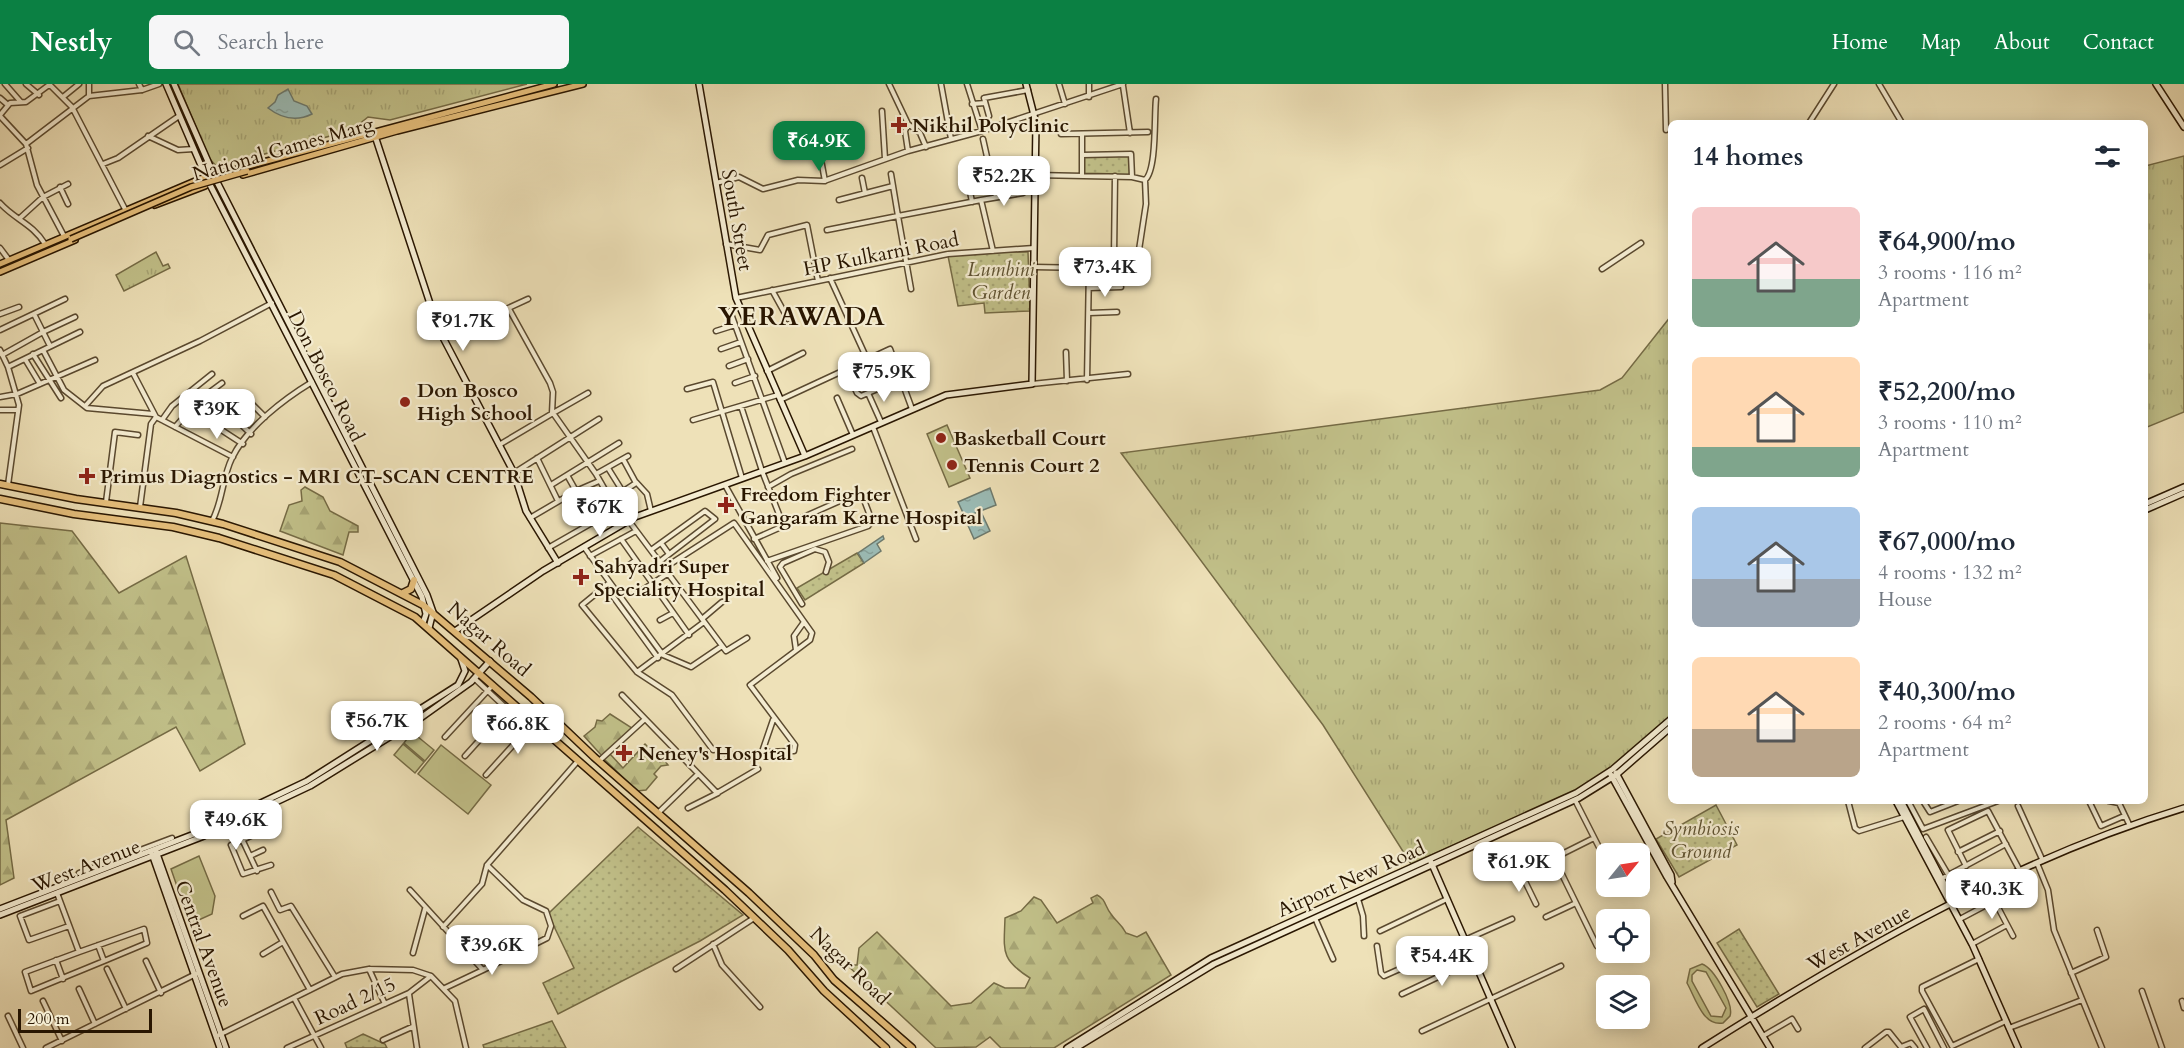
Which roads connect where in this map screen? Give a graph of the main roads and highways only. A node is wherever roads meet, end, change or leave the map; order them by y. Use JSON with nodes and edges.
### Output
{"nodes":[{"id":1,"x":166,"y":84,"type":"edge"},
{"id":2,"x":174,"y":84,"type":"edge"},
{"id":3,"x":554,"y":84,"type":"edge"},
{"id":4,"x":583,"y":84,"type":"edge"},
{"id":5,"x":699,"y":84,"type":"edge"},
{"id":6,"x":2156,"y":84,"type":"edge"},
{"id":7,"x":1028,"y":87,"type":"edge"},
{"id":8,"x":2184,"y":127,"type":"edge"},
{"id":9,"x":396,"y":129,"type":"junction"},
{"id":10,"x":375,"y":139,"type":"junction"},
{"id":11,"x":214,"y":175,"type":"junction"},
{"id":12,"x":206,"y":177,"type":"junction"},
{"id":13,"x":186,"y":183,"type":"junction"},
{"id":14,"x":214,"y":183,"type":"junction"},
{"id":15,"x":190,"y":191,"type":"junction"},
{"id":16,"x":69,"y":237,"type":"junction"},
{"id":17,"x":0,"y":268,"type":"edge"},
{"id":18,"x":805,"y":456,"type":"junction"},
{"id":19,"x":0,"y":484,"type":"edge"},
{"id":20,"x":2184,"y":487,"type":"edge"},
{"id":21,"x":2184,"y":493,"type":"edge"},
{"id":22,"x":0,"y":499,"type":"edge"},
{"id":23,"x":2148,"y":503,"type":"edge"},
{"id":24,"x":2148,"y":509,"type":"edge"},
{"id":25,"x":558,"y":563,"type":"junction"},
{"id":26,"x":414,"y":580,"type":"junction"},
{"id":27,"x":402,"y":593,"type":"junction"},
{"id":28,"x":425,"y":606,"type":"junction"},
{"id":29,"x":433,"y":612,"type":"junction"},
{"id":30,"x":426,"y":626,"type":"junction"},
{"id":31,"x":455,"y":631,"type":"junction"},
{"id":32,"x":456,"y":651,"type":"junction"},
{"id":33,"x":490,"y":661,"type":"junction"},
{"id":34,"x":481,"y":672,"type":"junction"},
{"id":35,"x":1668,"y":722,"type":"edge"},
{"id":36,"x":1668,"y":729,"type":"edge"},
{"id":37,"x":1613,"y":774,"type":"junction"},
{"id":38,"x":1899,"y":804,"type":"edge"},
{"id":39,"x":1900,"y":804,"type":"edge"},
{"id":40,"x":2184,"y":808,"type":"edge"},
{"id":41,"x":233,"y":819,"type":"junction"},
{"id":42,"x":1916,"y":835,"type":"junction"},
{"id":43,"x":154,"y":852,"type":"junction"},
{"id":44,"x":1431,"y":863,"type":"junction"},
{"id":45,"x":56,"y":890,"type":"junction"},
{"id":46,"x":1952,"y":903,"type":"junction"},
{"id":47,"x":0,"y":909,"type":"edge"},
{"id":48,"x":0,"y":915,"type":"edge"},
{"id":49,"x":786,"y":928,"type":"junction"},
{"id":50,"x":795,"y":936,"type":"junction"},
{"id":51,"x":776,"y":938,"type":"junction"},
{"id":52,"x":784,"y":946,"type":"junction"},
{"id":53,"x":1750,"y":1016,"type":"junction"},
{"id":54,"x":218,"y":1035,"type":"junction"},
{"id":55,"x":1071,"y":1047,"type":"edge"},
{"id":56,"x":220,"y":1048,"type":"edge"},
{"id":57,"x":226,"y":1048,"type":"edge"},
{"id":58,"x":886,"y":1048,"type":"edge"},
{"id":59,"x":912,"y":1048,"type":"edge"},
{"id":60,"x":1512,"y":1048,"type":"edge"},
{"id":61,"x":1702,"y":1048,"type":"edge"},
{"id":62,"x":1770,"y":1048,"type":"edge"},
{"id":63,"x":2018,"y":1048,"type":"edge"}],
"edges":[{"from":1,"to":12,"type":"main road","name":"Don Bosco Road"},
{"from":2,"to":11,"type":"main road"},
{"from":3,"to":9,"type":"main road","name":"National Games Marg"},
{"from":4,"to":9,"type":"main road","name":"National Games Marg"},
{"from":5,"to":18,"type":"main road","name":"South Street"},
{"from":6,"to":8,"type":"main road"},
{"from":7,"to":18,"type":"main road"},
{"from":9,"to":10,"type":"main road","name":"National Games Marg"},
{"from":9,"to":11,"type":"main road","name":"National Games Marg"},
{"from":9,"to":16,"type":"main road","bridge":true},
{"from":10,"to":14,"type":"main road","name":"National Games Marg"},
{"from":10,"to":25,"type":"main road"},
{"from":11,"to":12,"type":"main road","name":"National Games Marg"},
{"from":11,"to":14,"type":"main road"},
{"from":12,"to":13,"type":"main road","name":"National Games Marg"},
{"from":12,"to":14,"type":"main road","name":"Don Bosco Road"},
{"from":13,"to":15,"type":"main road"},
{"from":13,"to":16,"type":"main road","name":"National Games Marg"},
{"from":14,"to":15,"type":"main road","name":"National Games Marg"},
{"from":14,"to":26,"type":"main road","name":"Don Bosco Road"},
{"from":14,"to":29,"type":"main road","name":"Don Bosco Road"},
{"from":15,"to":17,"type":"main road","name":"National Games Marg"},
{"from":16,"to":17,"type":"main road"},
{"from":16,"to":17,"type":"main road","name":"National Games Marg"},
{"from":18,"to":25,"type":"main road"},
{"from":19,"to":27,"type":"highway","name":"Nagar Road"},
{"from":20,"to":23,"type":"main road"},
{"from":21,"to":24,"type":"main road"},
{"from":22,"to":30,"type":"highway","name":"Nagar Road"},
{"from":25,"to":31,"type":"main road"},
{"from":26,"to":27,"type":"highway"},
{"from":26,"to":28,"type":"main road","name":"Don Bosco Road"},
{"from":27,"to":28,"type":"highway","name":"Nagar Road"},
{"from":28,"to":29,"type":"highway","name":"Nagar Road"},
{"from":28,"to":30,"type":"main road","name":"Don Bosco Road"},
{"from":29,"to":30,"type":"main road"},
{"from":29,"to":31,"type":"highway","name":"Nagar Road"},
{"from":30,"to":32,"type":"highway","name":"Nagar Road"},
{"from":31,"to":33,"type":"highway","name":"Nagar Road"},
{"from":32,"to":34,"type":"highway","name":"Nagar Road"},
{"from":32,"to":41,"type":"main road","name":"West Avenue"},
{"from":33,"to":34,"type":"main road","name":"West Avenue"},
{"from":33,"to":49,"type":"highway","name":"Nagar Road"},
{"from":34,"to":41,"type":"main road","name":"West Avenue"},
{"from":34,"to":51,"type":"highway","name":"Nagar Road"},
{"from":35,"to":37,"type":"main road","name":"Airport New Road"},
{"from":36,"to":37,"type":"main road","name":"Airport New Road"},
{"from":37,"to":44,"type":"main road","name":"Airport New Road"},
{"from":37,"to":44,"type":"main road","name":"Airport New Road"},
{"from":37,"to":53,"type":"main road"},
{"from":38,"to":42,"type":"main road"},
{"from":39,"to":42,"type":"main road"},
{"from":40,"to":46,"type":"main road","name":"West Avenue"},
{"from":41,"to":43,"type":"main road","name":"West Avenue"},
{"from":42,"to":46,"type":"main road"},
{"from":42,"to":46,"type":"main road"},
{"from":43,"to":45,"type":"main road","name":"West Avenue"},
{"from":43,"to":45,"type":"main road","name":"West Avenue"},
{"from":43,"to":54,"type":"main road","name":"Central Avenue"},
{"from":44,"to":55,"type":"main road","name":"Airport New Road"},
{"from":44,"to":55,"type":"main road","name":"Airport New Road"},
{"from":44,"to":60,"type":"main road"},
{"from":45,"to":47,"type":"main road","name":"West Avenue"},
{"from":45,"to":48,"type":"main road","name":"West Avenue"},
{"from":46,"to":53,"type":"main road","name":"West Avenue"},
{"from":46,"to":63,"type":"main road"},
{"from":49,"to":50,"type":"highway","name":"Nagar Road"},
{"from":49,"to":51,"type":"highway"},
{"from":50,"to":52,"type":"highway"},
{"from":50,"to":59,"type":"highway","name":"Nagar Road"},
{"from":51,"to":52,"type":"highway","name":"Nagar Road"},
{"from":52,"to":58,"type":"highway","name":"Nagar Road"},
{"from":53,"to":61,"type":"main road","name":"West Avenue"},
{"from":53,"to":62,"type":"main road"},
{"from":54,"to":56,"type":"main road","name":"Central Avenue"},
{"from":54,"to":57,"type":"main road","name":"Central Avenue"}]}
